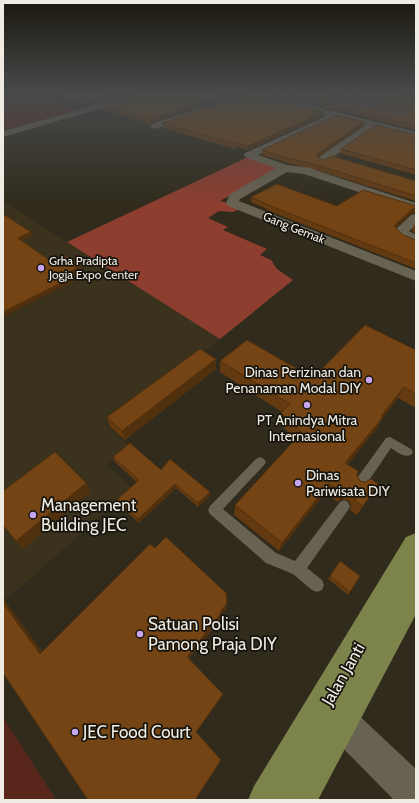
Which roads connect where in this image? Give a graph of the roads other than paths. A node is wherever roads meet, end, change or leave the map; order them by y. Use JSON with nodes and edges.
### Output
{"nodes":[{"id":1,"x":16,"y":130,"type":"edge"},
{"id":2,"x":302,"y":130,"type":"edge"},
{"id":3,"x":368,"y":130,"type":"edge"},
{"id":4,"x":398,"y":130,"type":"edge"},
{"id":5,"x":3,"y":134,"type":"edge"},
{"id":6,"x":416,"y":135,"type":"edge"},
{"id":7,"x":329,"y":155,"type":"junction"},
{"id":8,"x":344,"y":160,"type":"edge"},
{"id":9,"x":285,"y":168,"type":"junction"},
{"id":10,"x":306,"y":171,"type":"junction"},
{"id":11,"x":416,"y":207,"type":"edge"},
{"id":12,"x":416,"y":218,"type":"edge"},
{"id":13,"x":416,"y":240,"type":"edge"},
{"id":14,"x":416,"y":276,"type":"edge"},
{"id":15,"x":407,"y":452,"type":"dead end"},
{"id":16,"x":260,"y":462,"type":"dead end"},
{"id":17,"x":359,"y":485,"type":"edge"},
{"id":18,"x":344,"y":506,"type":"edge"},
{"id":19,"x":416,"y":547,"type":"edge"},
{"id":20,"x":298,"y":569,"type":"junction"},
{"id":21,"x":416,"y":583,"type":"edge"},
{"id":22,"x":317,"y":585,"type":"dead end"},
{"id":23,"x":340,"y":722,"type":"junction"},
{"id":24,"x":416,"y":794,"type":"edge"},
{"id":25,"x":268,"y":800,"type":"edge"},
{"id":26,"x":297,"y":800,"type":"edge"}],
"edges":[{"from":1,"to":5,"type":"street"},
{"from":2,"to":9,"type":"street"},
{"from":3,"to":7,"type":"street"},
{"from":4,"to":6,"type":"street"},
{"from":7,"to":8,"type":"street"},
{"from":7,"to":10,"type":"street"},
{"from":9,"to":10,"type":"street"},
{"from":9,"to":14,"type":"street","name":"Gang Gemak"},
{"from":10,"to":11,"type":"street"},
{"from":12,"to":13,"type":"street"},
{"from":15,"to":17,"type":"lane"},
{"from":16,"to":20,"type":"lane"},
{"from":18,"to":20,"type":"lane"},
{"from":19,"to":25,"type":"main road","name":"Jalan Janti"},
{"from":20,"to":22,"type":"lane"},
{"from":21,"to":23,"type":"main road","name":"Jalan Janti"},
{"from":23,"to":24,"type":"street"},
{"from":23,"to":26,"type":"main road","name":"Jalan Janti"}]}
